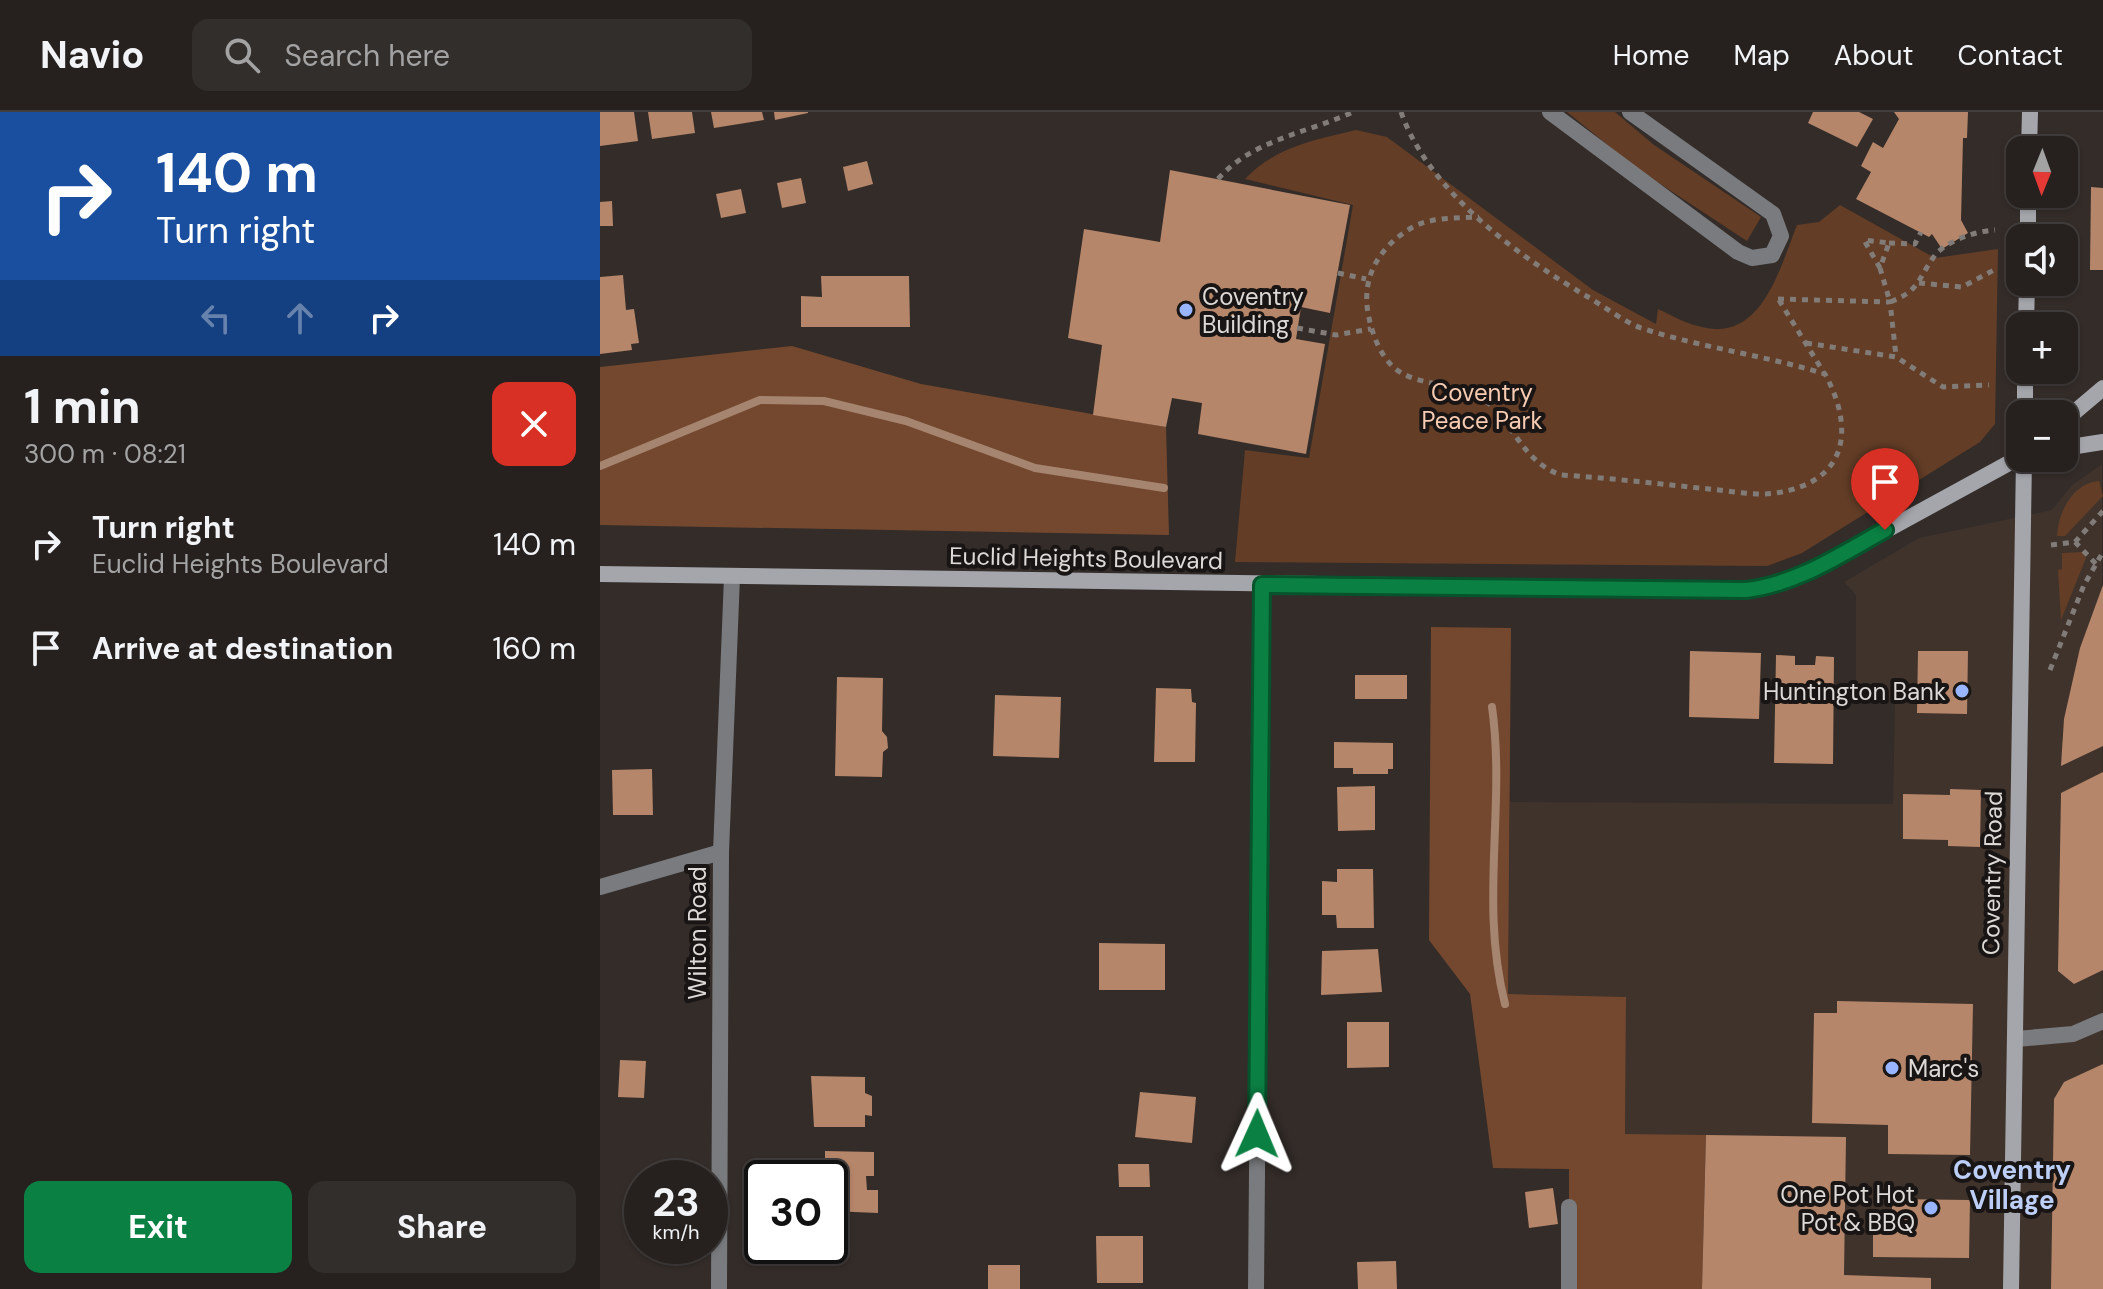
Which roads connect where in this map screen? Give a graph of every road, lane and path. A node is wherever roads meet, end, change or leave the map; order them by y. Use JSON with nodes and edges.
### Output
{"nodes":[{"id":1,"x":1353,"y":112,"type":"edge"},
{"id":2,"x":1401,"y":112,"type":"edge"},
{"id":3,"x":1550,"y":112,"type":"edge"},
{"id":4,"x":1630,"y":112,"type":"edge"},
{"id":5,"x":2030,"y":112,"type":"edge"},
{"id":6,"x":2029,"y":136,"type":"edge"},
{"id":7,"x":1218,"y":179,"type":"dead end"},
{"id":8,"x":1479,"y":217,"type":"junction"},
{"id":9,"x":1995,"y":230,"type":"dead end"},
{"id":10,"x":1921,"y":232,"type":"dead end"},
{"id":11,"x":1889,"y":243,"type":"junction"},
{"id":12,"x":1880,"y":268,"type":"junction"},
{"id":13,"x":1994,"y":270,"type":"dead end"},
{"id":14,"x":1338,"y":273,"type":"dead end"},
{"id":15,"x":1366,"y":279,"type":"junction"},
{"id":16,"x":1919,"y":283,"type":"junction"},
{"id":17,"x":1890,"y":302,"type":"junction"},
{"id":18,"x":1297,"y":328,"type":"dead end"},
{"id":19,"x":1371,"y":329,"type":"junction"},
{"id":20,"x":1806,"y":343,"type":"junction"},
{"id":21,"x":1896,"y":357,"type":"junction"},
{"id":22,"x":1825,"y":374,"type":"junction"},
{"id":23,"x":1989,"y":385,"type":"dead end"},
{"id":24,"x":2103,"y":388,"type":"edge"},
{"id":25,"x":2078,"y":409,"type":"edge"},
{"id":26,"x":2103,"y":442,"type":"edge"},
{"id":27,"x":2078,"y":446,"type":"edge"},
{"id":28,"x":2006,"y":467,"type":"edge"},
{"id":29,"x":2022,"y":472,"type":"edge"},
{"id":30,"x":2103,"y":511,"type":"edge"},
{"id":31,"x":2075,"y":542,"type":"junction"},
{"id":32,"x":2051,"y":545,"type":"dead end"},
{"id":33,"x":2103,"y":552,"type":"edge"},
{"id":34,"x":2096,"y":564,"type":"junction"},
{"id":35,"x":600,"y":574,"type":"edge"},
{"id":36,"x":732,"y":577,"type":"junction"},
{"id":37,"x":1262,"y":585,"type":"junction"},
{"id":38,"x":2050,"y":670,"type":"dead end"},
{"id":39,"x":721,"y":852,"type":"junction"},
{"id":40,"x":600,"y":887,"type":"edge"},
{"id":41,"x":2103,"y":1021,"type":"edge"},
{"id":42,"x":2016,"y":1039,"type":"junction"},
{"id":43,"x":1569,"y":1207,"type":"dead end"},
{"id":44,"x":719,"y":1289,"type":"edge"},
{"id":45,"x":1256,"y":1289,"type":"edge"},
{"id":46,"x":1569,"y":1289,"type":"edge"},
{"id":47,"x":2011,"y":1289,"type":"edge"}],
"edges":[{"from":1,"to":7,"type":"path"},
{"from":2,"to":8,"type":"path"},
{"from":3,"to":4,"type":"street"},
{"from":5,"to":6,"type":"street"},
{"from":8,"to":15,"type":"path"},
{"from":8,"to":22,"type":"path"},
{"from":9,"to":16,"type":"path"},
{"from":10,"to":11,"type":"path"},
{"from":11,"to":12,"type":"path"},
{"from":11,"to":12,"type":"path"},
{"from":12,"to":17,"type":"path"},
{"from":13,"to":16,"type":"path"},
{"from":14,"to":15,"type":"path"},
{"from":15,"to":19,"type":"path"},
{"from":16,"to":17,"type":"path"},
{"from":17,"to":20,"type":"path"},
{"from":17,"to":21,"type":"path"},
{"from":18,"to":19,"type":"path"},
{"from":19,"to":22,"type":"path"},
{"from":20,"to":21,"type":"path"},
{"from":20,"to":22,"type":"path"},
{"from":21,"to":23,"type":"path"},
{"from":24,"to":25,"type":"street"},
{"from":26,"to":27,"type":"street"},
{"from":28,"to":37,"type":"street","name":"Euclid Heights Boulevard"},
{"from":29,"to":42,"type":"street","name":"Coventry Road"},
{"from":30,"to":31,"type":"path"},
{"from":31,"to":32,"type":"path"},
{"from":31,"to":34,"type":"path"},
{"from":33,"to":34,"type":"path"},
{"from":34,"to":38,"type":"path"},
{"from":35,"to":36,"type":"street","name":"Euclid Heights Boulevard"},
{"from":36,"to":37,"type":"street","name":"Euclid Heights Boulevard"},
{"from":36,"to":39,"type":"street","name":"Wilton Road"},
{"from":37,"to":45,"type":"street"},
{"from":39,"to":40,"type":"street"},
{"from":39,"to":44,"type":"street","name":"Wilton Road"},
{"from":41,"to":42,"type":"street"},
{"from":42,"to":47,"type":"street","name":"Coventry Road"},
{"from":43,"to":46,"type":"street"}]}
